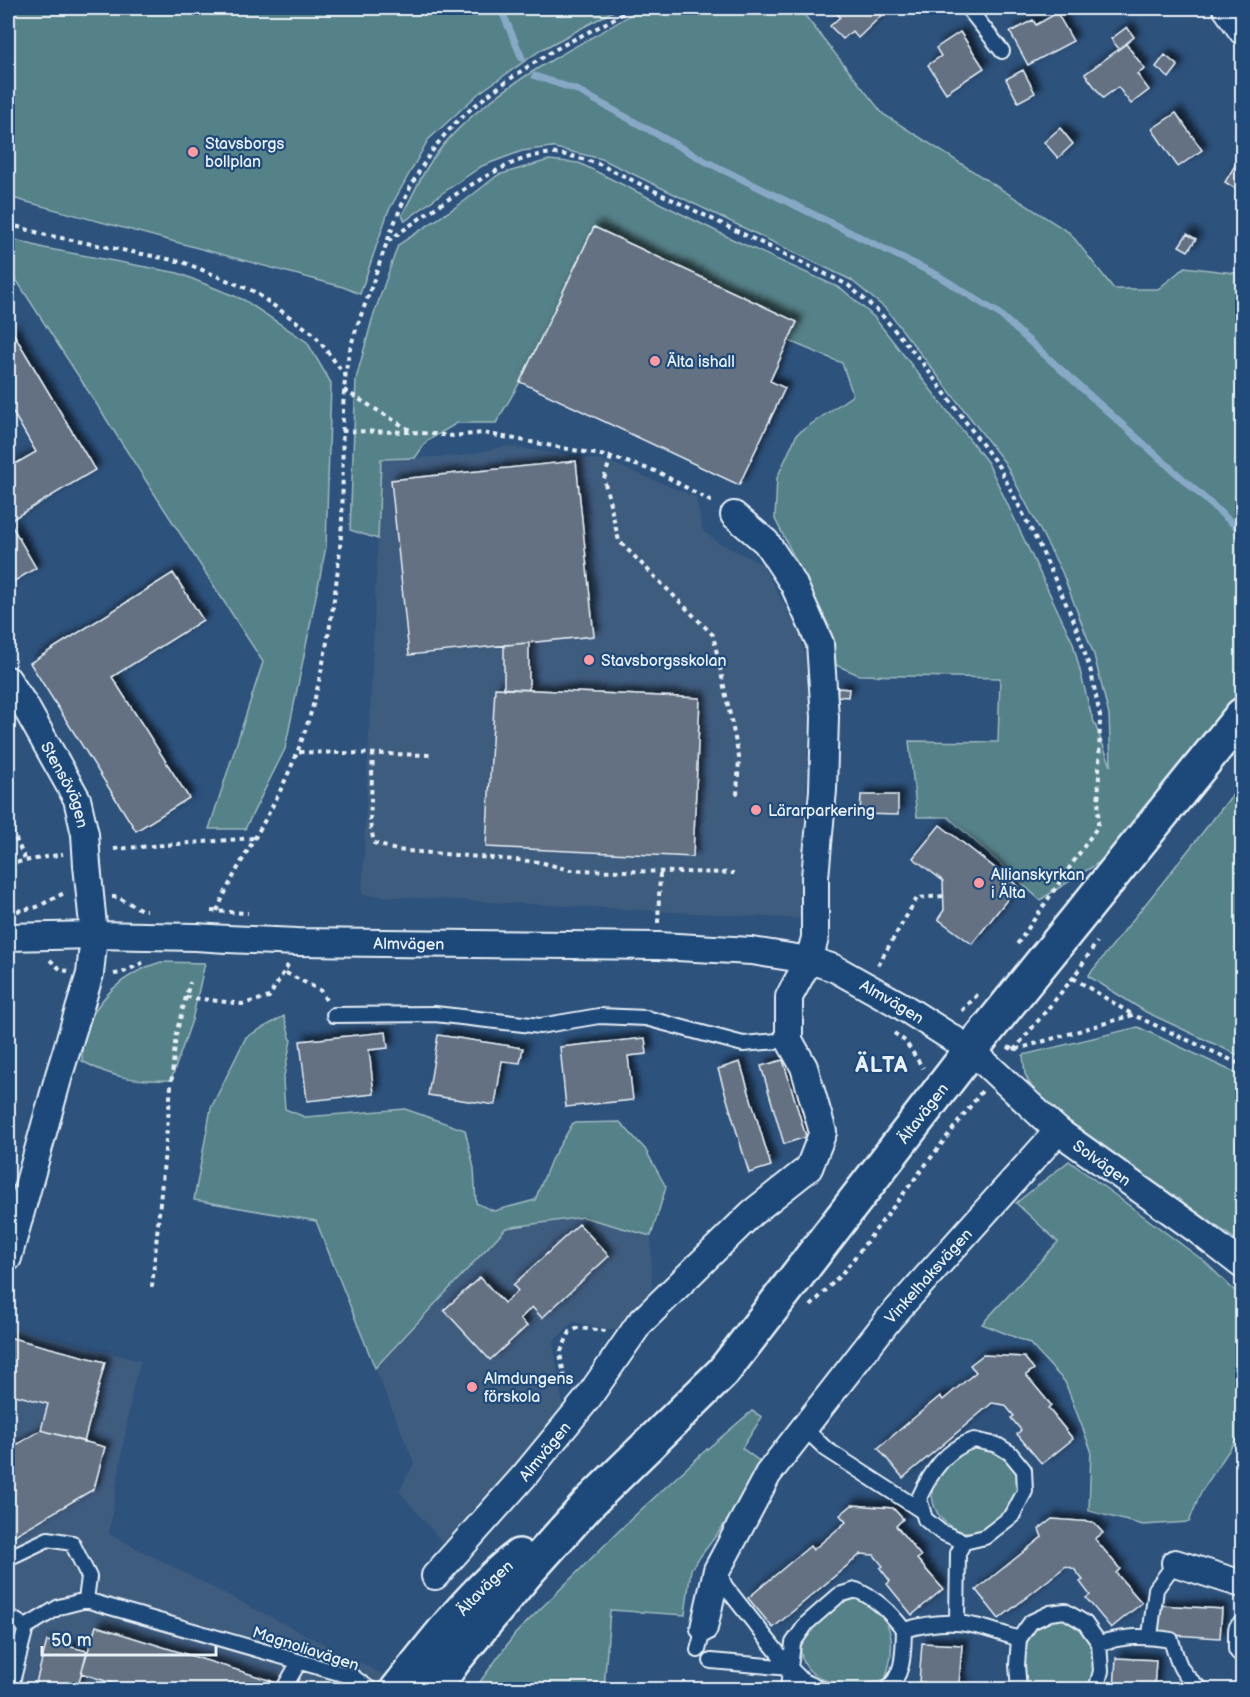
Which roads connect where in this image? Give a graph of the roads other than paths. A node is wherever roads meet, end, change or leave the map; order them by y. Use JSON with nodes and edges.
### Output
{"nodes":[{"id":1,"x":968,"y":8,"type":"edge"},
{"id":2,"x":1226,"y":8,"type":"edge"},
{"id":3,"x":1242,"y":31,"type":"edge"},
{"id":4,"x":1002,"y":51,"type":"dead end"},
{"id":5,"x":734,"y":514,"type":"road end"},
{"id":6,"x":8,"y":681,"type":"edge"},
{"id":7,"x":1242,"y":715,"type":"edge"},
{"id":8,"x":94,"y":935,"type":"junction"},
{"id":9,"x":8,"y":937,"type":"edge"},
{"id":10,"x":809,"y":960,"type":"junction"},
{"id":11,"x":334,"y":1015,"type":"road end"},
{"id":12,"x":789,"y":1040,"type":"junction"},
{"id":13,"x":971,"y":1050,"type":"junction"},
{"id":14,"x":1058,"y":1131,"type":"junction"},
{"id":15,"x":8,"y":1258,"type":"edge"},
{"id":16,"x":1242,"y":1265,"type":"edge"},
{"id":17,"x":803,"y":1427,"type":"junction"},
{"id":18,"x":590,"y":1502,"type":"junction"},
{"id":19,"x":922,"y":1511,"type":"junction"},
{"id":20,"x":964,"y":1542,"type":"junction"},
{"id":21,"x":8,"y":1558,"type":"edge"},
{"id":22,"x":1175,"y":1563,"type":"joint"},
{"id":23,"x":435,"y":1576,"type":"dead end"},
{"id":24,"x":721,"y":1578,"type":"junction"},
{"id":25,"x":1242,"y":1584,"type":"edge"},
{"id":26,"x":86,"y":1600,"type":"junction"},
{"id":27,"x":8,"y":1616,"type":"edge"},
{"id":28,"x":957,"y":1621,"type":"junction"},
{"id":29,"x":26,"y":1627,"type":"junction"},
{"id":30,"x":904,"y":1630,"type":"junction"},
{"id":31,"x":1242,"y":1630,"type":"edge"},
{"id":32,"x":1150,"y":1636,"type":"junction"},
{"id":33,"x":701,"y":1639,"type":"dead end"},
{"id":34,"x":1019,"y":1639,"type":"junction"},
{"id":35,"x":1100,"y":1643,"type":"junction"},
{"id":36,"x":1242,"y":1648,"type":"edge"},
{"id":37,"x":711,"y":1660,"type":"dead end"},
{"id":38,"x":299,"y":1662,"type":"junction"},
{"id":39,"x":790,"y":1668,"type":"junction"},
{"id":40,"x":284,"y":1688,"type":"dead end"},
{"id":41,"x":10,"y":1689,"type":"edge"},
{"id":42,"x":371,"y":1689,"type":"edge"},
{"id":43,"x":397,"y":1689,"type":"edge"},
{"id":44,"x":433,"y":1689,"type":"edge"},
{"id":45,"x":788,"y":1689,"type":"edge"},
{"id":46,"x":824,"y":1689,"type":"edge"},
{"id":47,"x":886,"y":1689,"type":"edge"},
{"id":48,"x":1017,"y":1689,"type":"edge"},
{"id":49,"x":1096,"y":1689,"type":"edge"},
{"id":50,"x":1202,"y":1689,"type":"edge"}],
"edges":[{"from":1,"to":4,"type":"lane"},
{"from":2,"to":3,"type":"street"},
{"from":5,"to":10,"type":"street"},
{"from":6,"to":8,"type":"street","name":"Stensövägen","bridge":true},
{"from":7,"to":13,"type":"main road","name":"Ältavägen"},
{"from":8,"to":9,"type":"street","name":"Almvägen"},
{"from":8,"to":10,"type":"street","name":"Almvägen","bridge":true},
{"from":8,"to":15,"type":"street","name":"Stensövägen"},
{"from":10,"to":12,"type":"street","name":"Almvägen"},
{"from":10,"to":13,"type":"street","name":"Almvägen"},
{"from":11,"to":12,"type":"lane"},
{"from":12,"to":23,"type":"street","name":"Almvägen"},
{"from":13,"to":14,"type":"street","name":"Solvägen"},
{"from":13,"to":18,"type":"main road","name":"Ältavägen"},
{"from":14,"to":16,"type":"street","name":"Solvägen"},
{"from":14,"to":17,"type":"street","name":"Vinkelhaksvägen"},
{"from":17,"to":19,"type":"lane"},
{"from":17,"to":24,"type":"street","name":"Vinkelhaksvägen"},
{"from":18,"to":43,"type":"main road","name":"Ältavägen"},
{"from":18,"to":44,"type":"main road","name":"Ältavägen"},
{"from":19,"to":20,"type":"lane"},
{"from":19,"to":20,"type":"lane"},
{"from":20,"to":28,"type":"lane"},
{"from":21,"to":26,"type":"lane"},
{"from":22,"to":25,"type":"street"},
{"from":22,"to":32,"type":"lane"},
{"from":24,"to":33,"type":"street","name":"Vinkelhaksvägen"},
{"from":24,"to":39,"type":"lane"},
{"from":26,"to":29,"type":"lane"},
{"from":26,"to":38,"type":"lane","name":"Magnoliavägen"},
{"from":27,"to":29,"type":"lane"},
{"from":28,"to":30,"type":"lane"},
{"from":28,"to":34,"type":"lane"},
{"from":29,"to":41,"type":"lane"},
{"from":30,"to":39,"type":"lane"},
{"from":30,"to":47,"type":"lane"},
{"from":31,"to":36,"type":"street"},
{"from":32,"to":35,"type":"lane"},
{"from":32,"to":50,"type":"lane"},
{"from":34,"to":35,"type":"lane"},
{"from":34,"to":48,"type":"lane"},
{"from":35,"to":49,"type":"lane"},
{"from":37,"to":39,"type":"lane"},
{"from":38,"to":40,"type":"lane"},
{"from":38,"to":42,"type":"lane","name":"Magnoliavägen"},
{"from":39,"to":45,"type":"lane"},
{"from":39,"to":46,"type":"lane"}]}
